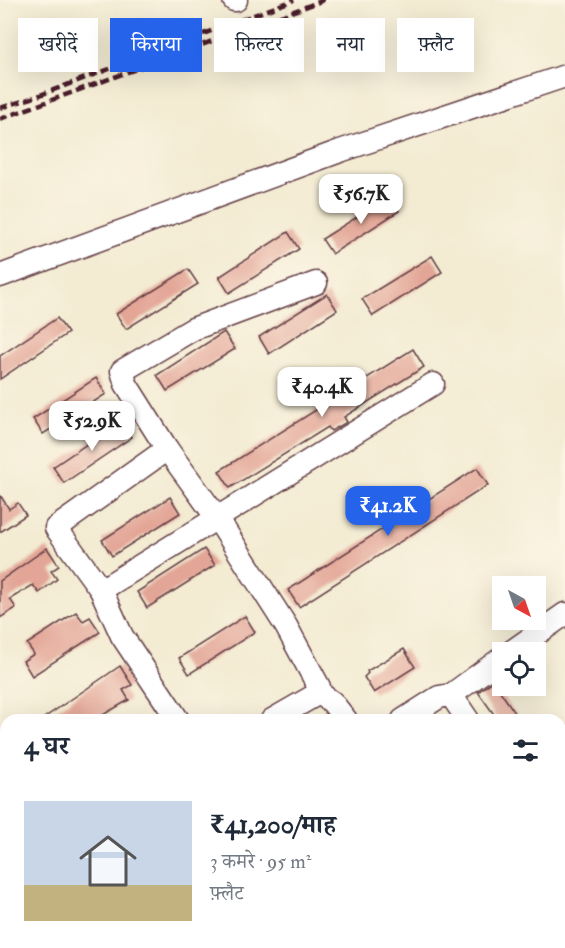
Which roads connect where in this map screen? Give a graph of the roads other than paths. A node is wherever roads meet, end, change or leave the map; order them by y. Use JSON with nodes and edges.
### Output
{"nodes":[{"id":1,"x":565,"y":76,"type":"edge"},
{"id":2,"x":0,"y":276,"type":"edge"},
{"id":3,"x":316,"y":283,"type":"dead end"},
{"id":4,"x":433,"y":384,"type":"dead end"},
{"id":5,"x":167,"y":448,"type":"junction"},
{"id":6,"x":217,"y":518,"type":"junction"},
{"id":7,"x":101,"y":590,"type":"junction"},
{"id":8,"x":565,"y":614,"type":"edge"},
{"id":9,"x":525,"y":642,"type":"edge"},
{"id":10,"x":492,"y":665,"type":"edge"},
{"id":11,"x":319,"y":693,"type":"junction"},
{"id":12,"x":451,"y":695,"type":"junction"},
{"id":13,"x":174,"y":714,"type":"edge"},
{"id":14,"x":282,"y":714,"type":"edge"},
{"id":15,"x":341,"y":714,"type":"edge"},
{"id":16,"x":413,"y":714,"type":"edge"},
{"id":17,"x":464,"y":714,"type":"edge"}],
"edges":[{"from":1,"to":2,"type":"street"},
{"from":3,"to":5,"type":"street"},
{"from":4,"to":6,"type":"street"},
{"from":5,"to":6,"type":"street"},
{"from":5,"to":7,"type":"street"},
{"from":6,"to":7,"type":"street"},
{"from":6,"to":11,"type":"street"},
{"from":7,"to":13,"type":"street"},
{"from":8,"to":9,"type":"street"},
{"from":10,"to":12,"type":"street"},
{"from":11,"to":14,"type":"street"},
{"from":11,"to":15,"type":"street"},
{"from":12,"to":16,"type":"street"},
{"from":12,"to":17,"type":"street"}]}
